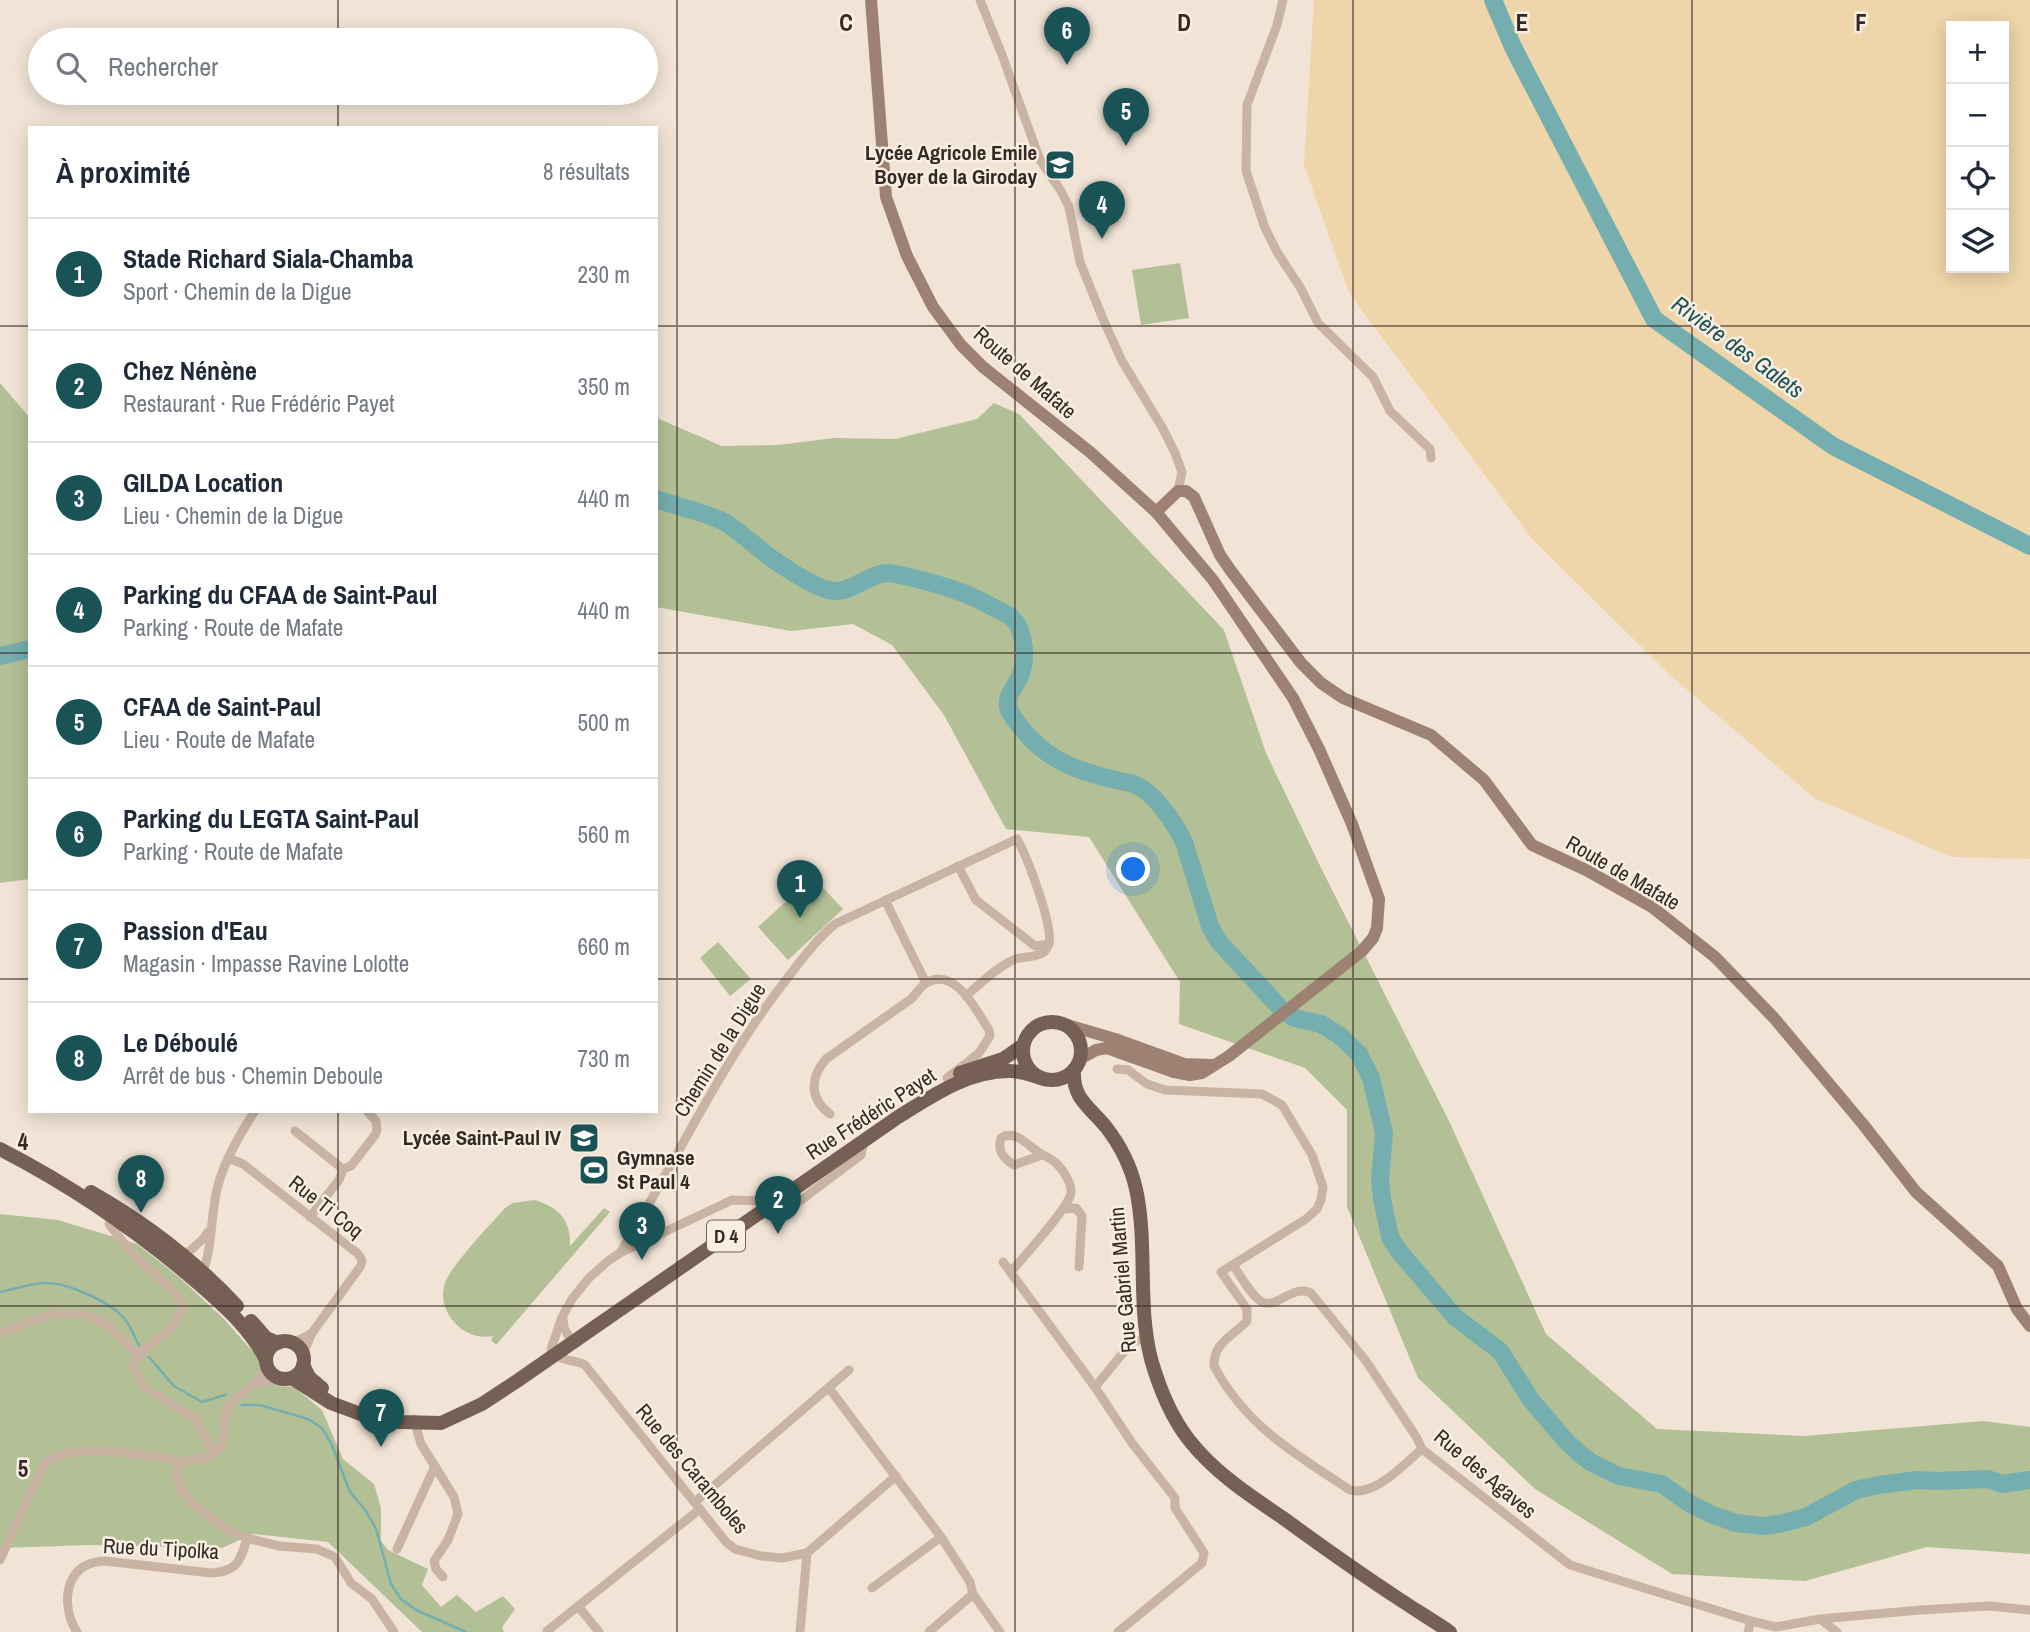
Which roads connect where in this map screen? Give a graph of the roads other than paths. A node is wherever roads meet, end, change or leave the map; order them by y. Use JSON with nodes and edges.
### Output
{"nodes":[{"id":1,"x":871,"y":0,"type":"edge"},
{"id":2,"x":980,"y":0,"type":"edge"},
{"id":3,"x":1283,"y":0,"type":"edge"},
{"id":4,"x":1431,"y":458,"type":"dead end"},
{"id":5,"x":1178,"y":491,"type":"junction"},
{"id":6,"x":1156,"y":513,"type":"junction"},
{"id":7,"x":958,"y":866,"type":"junction"},
{"id":8,"x":885,"y":900,"type":"junction"},
{"id":9,"x":1036,"y":951,"type":"junction"},
{"id":10,"x":926,"y":983,"type":"junction"},
{"id":11,"x":966,"y":996,"type":"junction"},
{"id":12,"x":1064,"y":1024,"type":"junction"},
{"id":13,"x":1115,"y":1039,"type":"junction"},
{"id":14,"x":1022,"y":1045,"type":"junction"},
{"id":15,"x":1128,"y":1055,"type":"junction"},
{"id":16,"x":1216,"y":1064,"type":"junction"},
{"id":17,"x":1077,"y":1065,"type":"junction"},
{"id":18,"x":1117,"y":1069,"type":"dead end"},
{"id":19,"x":1128,"y":1070,"type":"junction"},
{"id":20,"x":947,"y":1078,"type":"junction"},
{"id":21,"x":1047,"y":1080,"type":"junction"},
{"id":22,"x":1089,"y":1110,"type":"junction"},
{"id":23,"x":254,"y":1113,"type":"edge"},
{"id":24,"x":369,"y":1113,"type":"edge"},
{"id":25,"x":830,"y":1114,"type":"dead end"},
{"id":26,"x":295,"y":1131,"type":"dead end"},
{"id":27,"x":0,"y":1149,"type":"edge"},
{"id":28,"x":1042,"y":1155,"type":"junction"},
{"id":29,"x":228,"y":1158,"type":"junction"},
{"id":30,"x":343,"y":1168,"type":"junction"},
{"id":31,"x":39,"y":1169,"type":"junction"},
{"id":32,"x":765,"y":1204,"type":"junction"},
{"id":33,"x":1064,"y":1209,"type":"junction"},
{"id":34,"x":113,"y":1216,"type":"junction"},
{"id":35,"x":310,"y":1217,"type":"junction"},
{"id":36,"x":210,"y":1227,"type":"junction"},
{"id":37,"x":620,"y":1253,"type":"junction"},
{"id":38,"x":184,"y":1256,"type":"junction"},
{"id":39,"x":1003,"y":1262,"type":"dead end"},
{"id":40,"x":1233,"y":1265,"type":"junction"},
{"id":41,"x":1079,"y":1267,"type":"dead end"},
{"id":42,"x":1011,"y":1272,"type":"junction"},
{"id":43,"x":192,"y":1273,"type":"junction"},
{"id":44,"x":562,"y":1317,"type":"junction"},
{"id":45,"x":2030,"y":1326,"type":"edge"},
{"id":46,"x":312,"y":1333,"type":"junction"},
{"id":47,"x":0,"y":1334,"type":"edge"},
{"id":48,"x":1147,"y":1338,"type":"junction"},
{"id":49,"x":571,"y":1340,"type":"junction"},
{"id":50,"x":285,"y":1343,"type":"junction"},
{"id":51,"x":553,"y":1352,"type":"junction"},
{"id":52,"x":139,"y":1355,"type":"junction"},
{"id":53,"x":303,"y":1360,"type":"junction"},
{"id":54,"x":266,"y":1363,"type":"junction"},
{"id":55,"x":849,"y":1370,"type":"dead end"},
{"id":56,"x":285,"y":1378,"type":"junction"},
{"id":57,"x":254,"y":1384,"type":"junction"},
{"id":58,"x":1095,"y":1387,"type":"junction"},
{"id":59,"x":830,"y":1388,"type":"junction"},
{"id":60,"x":414,"y":1420,"type":"junction"},
{"id":61,"x":1422,"y":1449,"type":"junction"},
{"id":62,"x":214,"y":1454,"type":"junction"},
{"id":63,"x":180,"y":1463,"type":"junction"},
{"id":64,"x":435,"y":1466,"type":"junction"},
{"id":65,"x":896,"y":1476,"type":"junction"},
{"id":66,"x":698,"y":1505,"type":"junction"},
{"id":67,"x":942,"y":1537,"type":"junction"},
{"id":68,"x":247,"y":1538,"type":"junction"},
{"id":69,"x":397,"y":1549,"type":"dead end"},
{"id":70,"x":807,"y":1553,"type":"junction"},
{"id":71,"x":0,"y":1560,"type":"edge"},
{"id":72,"x":443,"y":1577,"type":"dead end"},
{"id":73,"x":872,"y":1588,"type":"dead end"},
{"id":74,"x":974,"y":1594,"type":"junction"},
{"id":75,"x":1398,"y":1599,"type":"junction"},
{"id":76,"x":578,"y":1606,"type":"junction"},
{"id":77,"x":2030,"y":1610,"type":"edge"},
{"id":78,"x":1820,"y":1619,"type":"junction"},
{"id":79,"x":1751,"y":1621,"type":"junction"},
{"id":80,"x":1766,"y":1628,"type":"edge"},
{"id":81,"x":547,"y":1631,"type":"edge"},
{"id":82,"x":77,"y":1632,"type":"edge"},
{"id":83,"x":394,"y":1632,"type":"edge"},
{"id":84,"x":599,"y":1632,"type":"edge"},
{"id":85,"x":800,"y":1632,"type":"edge"},
{"id":86,"x":929,"y":1632,"type":"edge"},
{"id":87,"x":1000,"y":1632,"type":"edge"},
{"id":88,"x":1118,"y":1632,"type":"edge"},
{"id":89,"x":1440,"y":1632,"type":"edge"},
{"id":90,"x":1450,"y":1632,"type":"edge"},
{"id":91,"x":1748,"y":1632,"type":"edge"},
{"id":92,"x":1837,"y":1632,"type":"edge"}],
"edges":[{"from":1,"to":6,"type":"main road","name":"Route de Mafate"},
{"from":2,"to":5,"type":"street"},
{"from":3,"to":4,"type":"street"},
{"from":5,"to":6,"type":"main road"},
{"from":5,"to":45,"type":"main road","name":"Route de Mafate"},
{"from":6,"to":16,"type":"main road","name":"Route de Mafate"},
{"from":7,"to":8,"type":"street","name":"Chemin de la Digue"},
{"from":7,"to":9,"type":"street"},
{"from":7,"to":9,"type":"street","name":"Chemin de la Digue"},
{"from":8,"to":10,"type":"street"},
{"from":8,"to":37,"type":"street","name":"Chemin de la Digue"},
{"from":9,"to":11,"type":"street","name":"Chemin de la Digue"},
{"from":10,"to":11,"type":"street"},
{"from":10,"to":25,"type":"street"},
{"from":11,"to":20,"type":"street"},
{"from":12,"to":13,"type":"main road"},
{"from":12,"to":14,"type":"main road"},
{"from":12,"to":17,"type":"main road"},
{"from":13,"to":15,"type":"street"},
{"from":13,"to":16,"type":"main road"},
{"from":14,"to":20,"type":"main road","name":"Rue Frédéric Payet","number":"D 4"},
{"from":14,"to":21,"type":"main road"},
{"from":15,"to":16,"type":"main road","name":"Route de Mafate"},
{"from":15,"to":17,"type":"main road","name":"Route de Mafate"},
{"from":15,"to":19,"type":"street"},
{"from":17,"to":21,"type":"main road"},
{"from":17,"to":22,"type":"main road","name":"Rue Gabriel Martin","number":"D 4"},
{"from":18,"to":19,"type":"street"},
{"from":19,"to":40,"type":"street"},
{"from":20,"to":32,"type":"main road","name":"Rue Frédéric Payet","number":"D 4"},
{"from":21,"to":22,"type":"main road","name":"Rue Gabriel Martin","number":"D 4"},
{"from":21,"to":32,"type":"main road","name":"Rue Frédéric Payet","number":"D 4"},
{"from":22,"to":48,"type":"main road","name":"Rue Gabriel Martin","number":"D 4"},
{"from":23,"to":29,"type":"street"},
{"from":24,"to":30,"type":"street"},
{"from":26,"to":30,"type":"street"},
{"from":27,"to":31,"type":"main road","number":"D 4"},
{"from":28,"to":28,"type":"street"},
{"from":28,"to":33,"type":"street"},
{"from":29,"to":35,"type":"street","name":"Rue Ti Coq"},
{"from":29,"to":36,"type":"street"},
{"from":30,"to":35,"type":"street"},
{"from":31,"to":34,"type":"main road","number":"D 4"},
{"from":31,"to":38,"type":"main road","number":"D 4"},
{"from":32,"to":37,"type":"street","name":"Chemin de la Digue"},
{"from":32,"to":49,"type":"main road","name":"Rue Frédéric Payet","number":"D 4"},
{"from":33,"to":41,"type":"street"},
{"from":33,"to":42,"type":"street"},
{"from":34,"to":43,"type":"main road","number":"D 4"},
{"from":34,"to":52,"type":"street"},
{"from":35,"to":46,"type":"street","name":"Rue Ti Coq"},
{"from":36,"to":38,"type":"street"},
{"from":36,"to":43,"type":"street"},
{"from":37,"to":44,"type":"street","name":"Chemin de la Digue"},
{"from":38,"to":43,"type":"main road","number":"D 4"},
{"from":39,"to":42,"type":"street"},
{"from":40,"to":61,"type":"street","name":"Rue des Agaves"},
{"from":40,"to":61,"type":"street"},
{"from":42,"to":58,"type":"street"},
{"from":43,"to":50,"type":"main road","number":"D 4"},
{"from":43,"to":54,"type":"main road","number":"D 4"},
{"from":44,"to":49,"type":"street"},
{"from":44,"to":51,"type":"street","name":"Chemin de la Digue"},
{"from":46,"to":50,"type":"street","name":"Rue Ti Coq"},
{"from":46,"to":53,"type":"street","name":"Rue Ti Coq"},
{"from":47,"to":52,"type":"street"},
{"from":48,"to":58,"type":"street"},
{"from":48,"to":75,"type":"main road","name":"Rue Gabriel Martin","number":"D 4"},
{"from":49,"to":51,"type":"main road","name":"Rue Frédéric Payet","number":"D 4"},
{"from":50,"to":53,"type":"main road","number":"D 4"},
{"from":50,"to":54,"type":"main road"},
{"from":51,"to":60,"type":"main road","name":"Rue Frédéric Payet","number":"D 4"},
{"from":51,"to":66,"type":"street","name":"Rue des Caramboles"},
{"from":52,"to":62,"type":"street"},
{"from":53,"to":56,"type":"main road"},
{"from":53,"to":60,"type":"main road","number":"D 4"},
{"from":54,"to":56,"type":"main road","number":"D 4"},
{"from":54,"to":57,"type":"street"},
{"from":55,"to":59,"type":"street"},
{"from":56,"to":57,"type":"street"},
{"from":56,"to":60,"type":"main road","number":"D 4"},
{"from":57,"to":62,"type":"street"},
{"from":58,"to":88,"type":"street"},
{"from":59,"to":65,"type":"street"},
{"from":59,"to":66,"type":"street"},
{"from":60,"to":64,"type":"street"},
{"from":61,"to":79,"type":"street","name":"Rue des Agaves"},
{"from":62,"to":63,"type":"street"},
{"from":63,"to":68,"type":"street"},
{"from":63,"to":71,"type":"street"},
{"from":64,"to":69,"type":"street"},
{"from":64,"to":72,"type":"street"},
{"from":65,"to":67,"type":"street"},
{"from":65,"to":70,"type":"street"},
{"from":66,"to":70,"type":"street","name":"Rue des Caramboles"},
{"from":66,"to":76,"type":"street"},
{"from":67,"to":73,"type":"street"},
{"from":67,"to":74,"type":"street"},
{"from":68,"to":82,"type":"street","name":"Rue du Tipolka"},
{"from":68,"to":83,"type":"street"},
{"from":70,"to":85,"type":"street"},
{"from":74,"to":86,"type":"street"},
{"from":74,"to":87,"type":"street"},
{"from":75,"to":89,"type":"main road","name":"Rue Gabriel Martin","number":"D 4"},
{"from":75,"to":90,"type":"main road","name":"Rue Gabriel Martin","number":"D 4"},
{"from":76,"to":81,"type":"street"},
{"from":76,"to":84,"type":"street"},
{"from":77,"to":78,"type":"street","name":"Rue des Agaves"},
{"from":78,"to":80,"type":"street","name":"Rue des Agaves"},
{"from":78,"to":92,"type":"street"},
{"from":79,"to":80,"type":"street","name":"Rue des Agaves"},
{"from":79,"to":91,"type":"street"}]}
